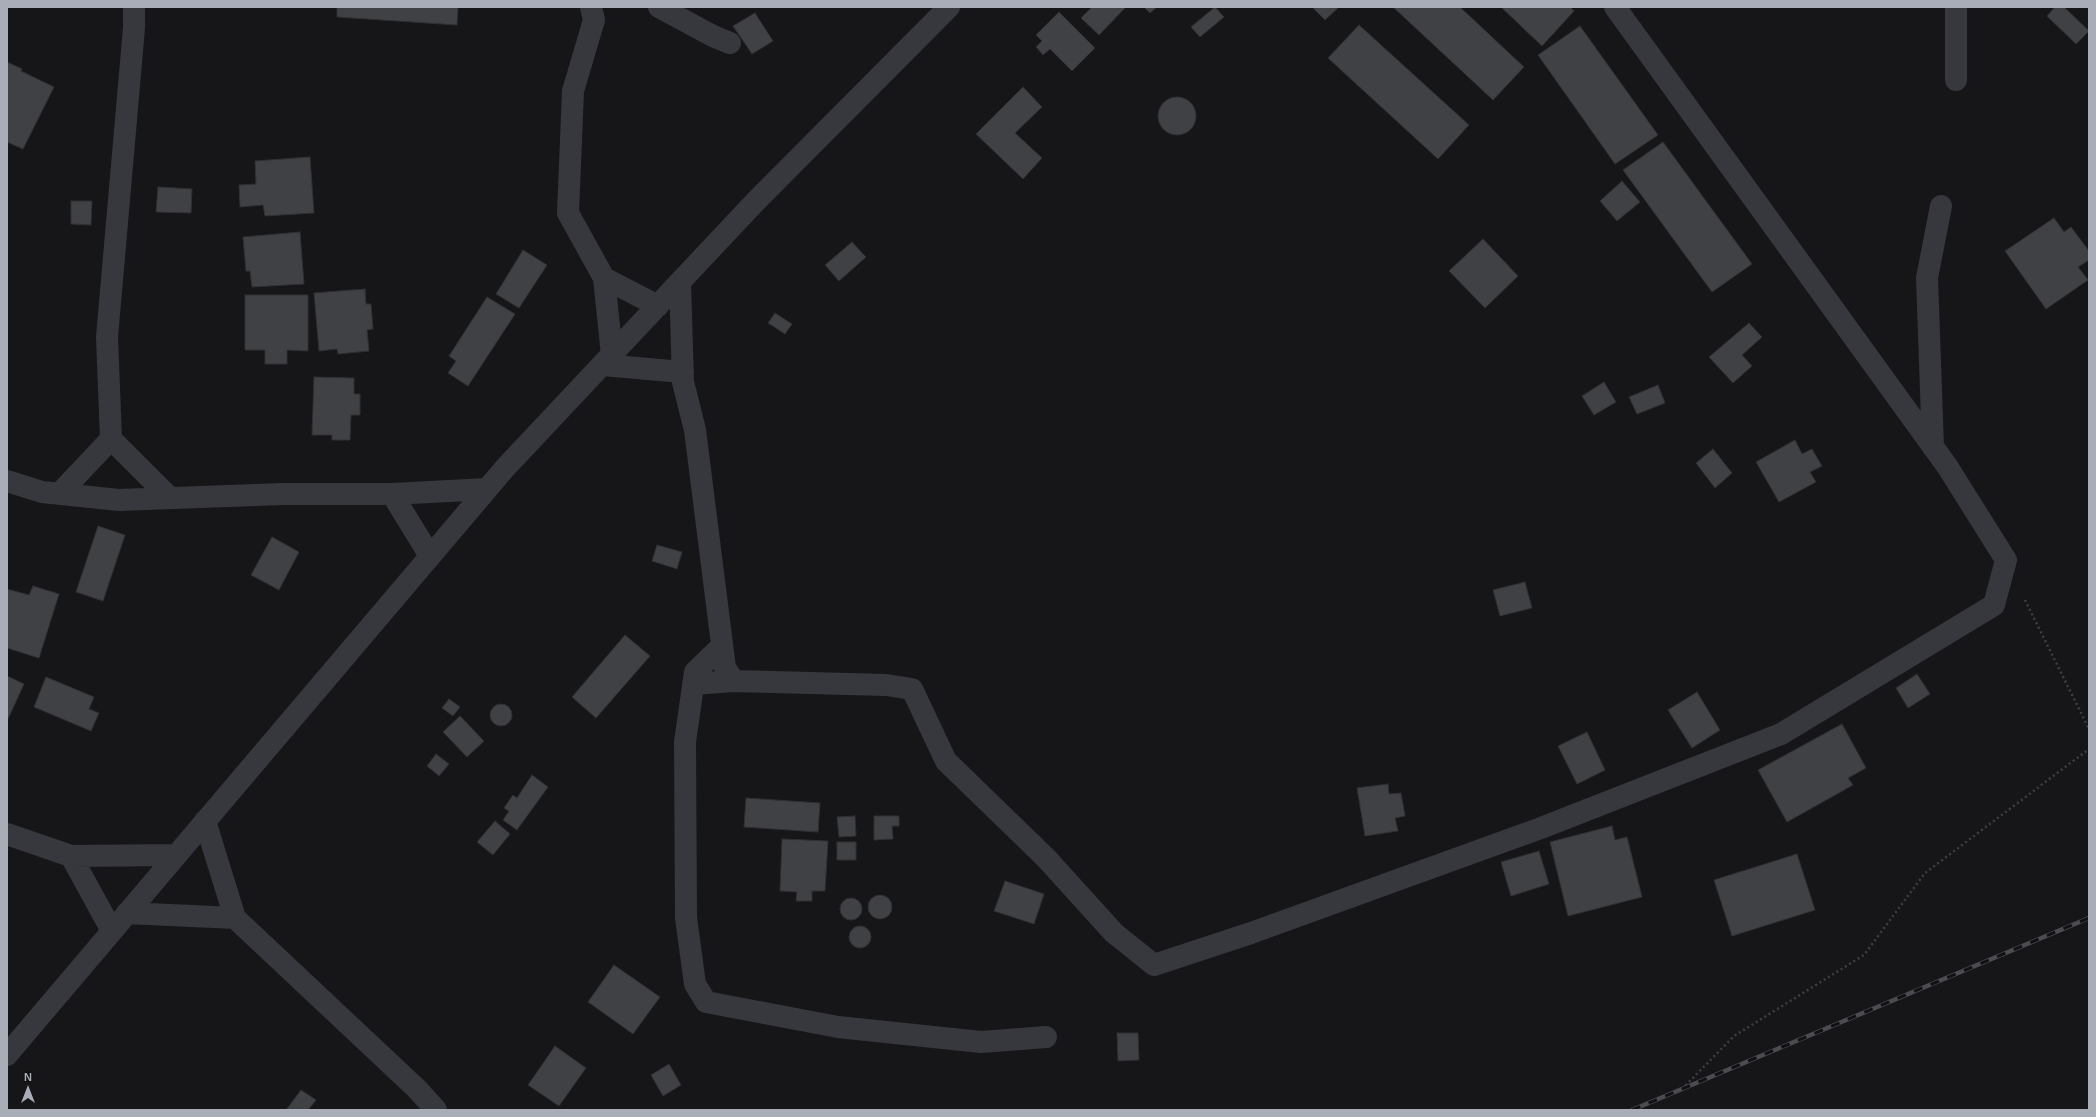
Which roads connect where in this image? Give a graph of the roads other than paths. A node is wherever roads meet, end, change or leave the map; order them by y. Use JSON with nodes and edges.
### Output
{"nodes":[{"id":1,"x":134,"y":7,"type":"edge"},
{"id":2,"x":591,"y":7,"type":"edge"},
{"id":3,"x":659,"y":7,"type":"edge"},
{"id":4,"x":949,"y":7,"type":"edge"},
{"id":5,"x":1615,"y":7,"type":"edge"},
{"id":6,"x":1956,"y":7,"type":"edge"},
{"id":7,"x":730,"y":43,"type":"dead end"},
{"id":8,"x":1956,"y":80,"type":"dead end"},
{"id":9,"x":1941,"y":206,"type":"dead end"},
{"id":10,"x":604,"y":278,"type":"junction"},
{"id":11,"x":680,"y":282,"type":"junction"},
{"id":12,"x":658,"y":306,"type":"junction"},
{"id":13,"x":607,"y":360,"type":"junction"},
{"id":14,"x":683,"y":372,"type":"junction"},
{"id":15,"x":111,"y":439,"type":"junction"},
{"id":16,"x":1933,"y":447,"type":"junction"},
{"id":17,"x":7,"y":481,"type":"edge"},
{"id":18,"x":487,"y":489,"type":"junction"},
{"id":19,"x":60,"y":493,"type":"junction"},
{"id":20,"x":392,"y":494,"type":"junction"},
{"id":21,"x":170,"y":498,"type":"junction"},
{"id":22,"x":430,"y":556,"type":"junction"},
{"id":23,"x":722,"y":646,"type":"junction"},
{"id":24,"x":734,"y":681,"type":"junction"},
{"id":25,"x":693,"y":684,"type":"junction"},
{"id":26,"x":205,"y":821,"type":"junction"},
{"id":27,"x":7,"y":834,"type":"edge"},
{"id":28,"x":176,"y":855,"type":"junction"},
{"id":29,"x":71,"y":856,"type":"junction"},
{"id":30,"x":127,"y":913,"type":"junction"},
{"id":31,"x":235,"y":918,"type":"junction"},
{"id":32,"x":112,"y":931,"type":"junction"},
{"id":33,"x":1046,"y":1037,"type":"dead end"},
{"id":34,"x":7,"y":1055,"type":"edge"},
{"id":35,"x":436,"y":1110,"type":"edge"}],
"edges":[{"from":1,"to":15,"type":"street"},
{"from":2,"to":10,"type":"street"},
{"from":3,"to":7,"type":"street"},
{"from":4,"to":11,"type":"street"},
{"from":5,"to":16,"type":"street"},
{"from":6,"to":8,"type":"street"},
{"from":9,"to":16,"type":"street"},
{"from":10,"to":12,"type":"street"},
{"from":10,"to":13,"type":"street"},
{"from":11,"to":12,"type":"street"},
{"from":11,"to":14,"type":"street"},
{"from":12,"to":13,"type":"street"},
{"from":13,"to":14,"type":"street"},
{"from":13,"to":18,"type":"street"},
{"from":14,"to":23,"type":"street"},
{"from":15,"to":19,"type":"street"},
{"from":15,"to":21,"type":"street"},
{"from":16,"to":24,"type":"street"},
{"from":17,"to":19,"type":"street"},
{"from":18,"to":20,"type":"street"},
{"from":18,"to":22,"type":"street"},
{"from":19,"to":21,"type":"street"},
{"from":20,"to":21,"type":"street"},
{"from":20,"to":22,"type":"street"},
{"from":22,"to":26,"type":"street"},
{"from":23,"to":24,"type":"street"},
{"from":23,"to":25,"type":"street"},
{"from":24,"to":25,"type":"street"},
{"from":25,"to":33,"type":"street"},
{"from":26,"to":28,"type":"street"},
{"from":26,"to":31,"type":"street"},
{"from":27,"to":29,"type":"street"},
{"from":28,"to":29,"type":"street"},
{"from":28,"to":30,"type":"street"},
{"from":29,"to":32,"type":"street"},
{"from":30,"to":31,"type":"street"},
{"from":30,"to":32,"type":"street"},
{"from":31,"to":35,"type":"street"},
{"from":32,"to":34,"type":"street"}]}
